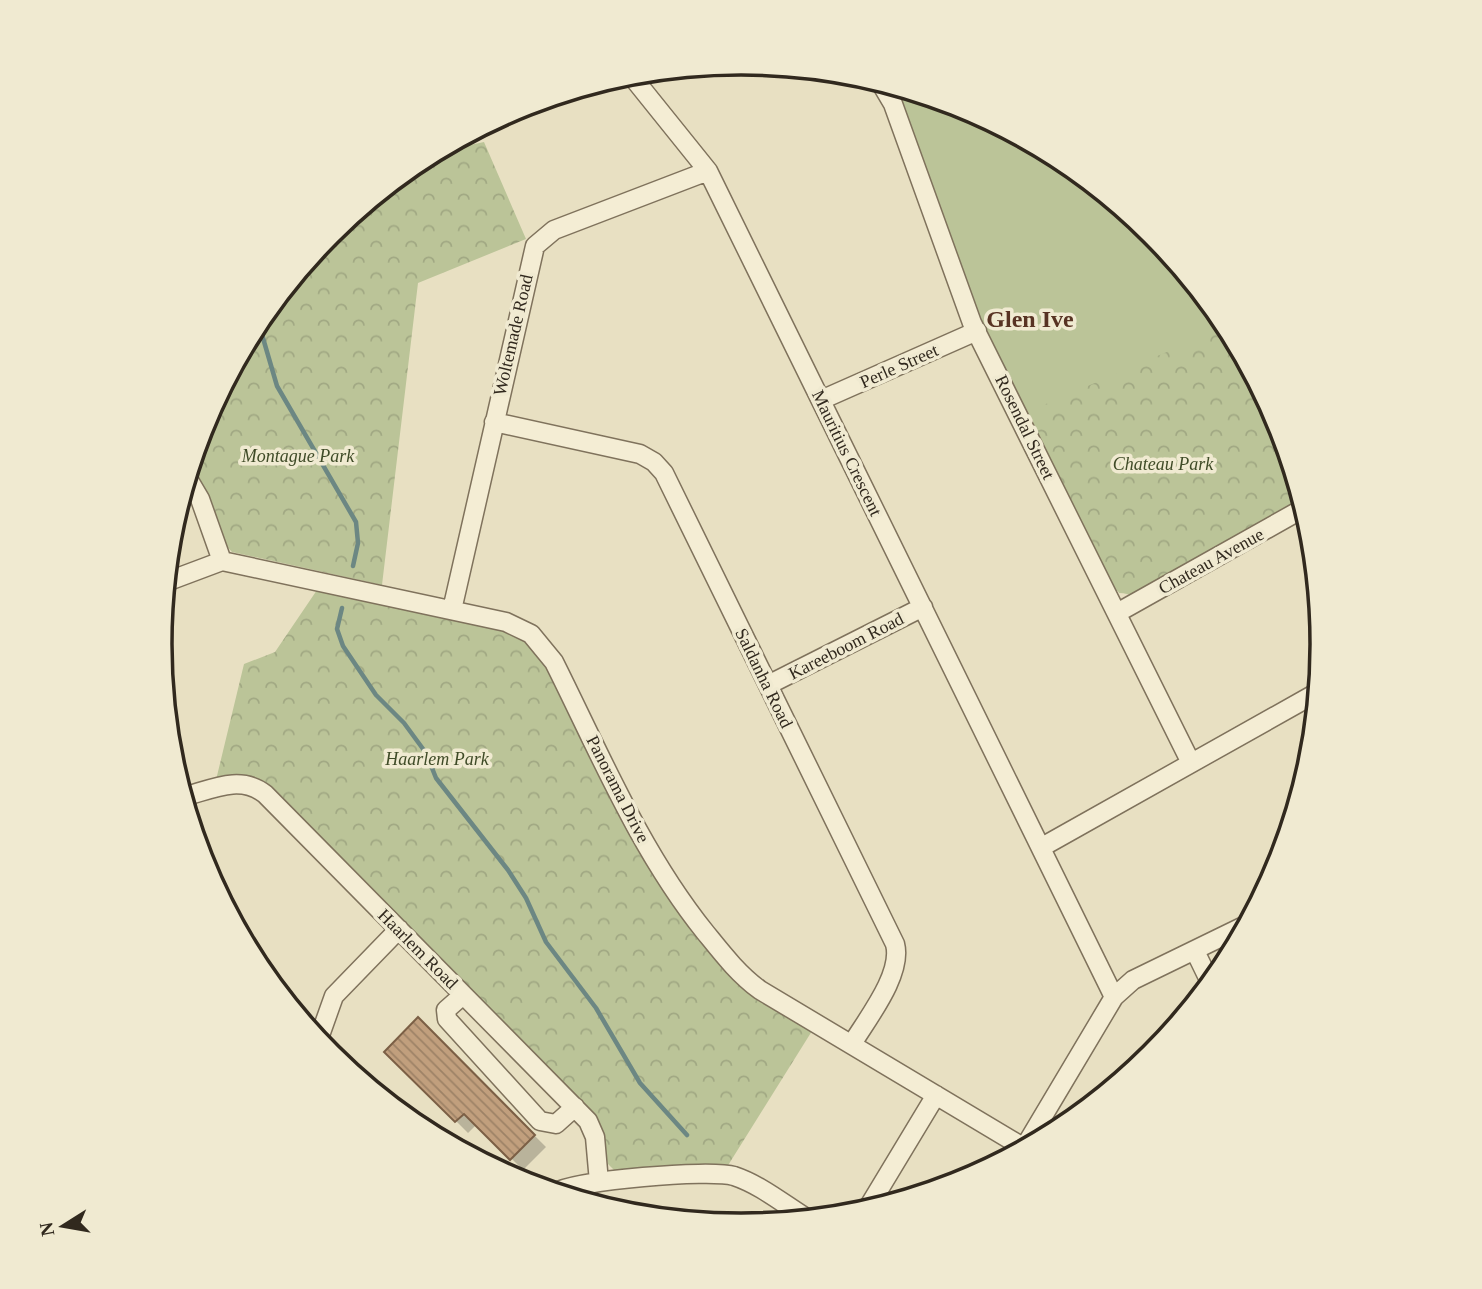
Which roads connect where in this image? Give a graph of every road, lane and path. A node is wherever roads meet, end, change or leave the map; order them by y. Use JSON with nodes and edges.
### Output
{"nodes":[{"id":1,"x":639,"y":85,"type":"edge"},
{"id":2,"x":888,"y":95,"type":"edge"},
{"id":3,"x":708,"y":171,"type":"junction"},
{"id":4,"x":977,"y":331,"type":"junction"},
{"id":5,"x":821,"y":400,"type":"junction"},
{"id":6,"x":494,"y":422,"type":"junction"},
{"id":7,"x":194,"y":488,"type":"edge"},
{"id":8,"x":1295,"y":513,"type":"edge"},
{"id":9,"x":222,"y":561,"type":"junction"},
{"id":10,"x":176,"y":578,"type":"edge"},
{"id":11,"x":923,"y":607,"type":"junction"},
{"id":12,"x":452,"y":610,"type":"junction"},
{"id":13,"x":1117,"y":613,"type":"junction"},
{"id":14,"x":768,"y":685,"type":"junction"},
{"id":15,"x":1307,"y":698,"type":"edge"},
{"id":16,"x":1191,"y":763,"type":"junction"},
{"id":17,"x":192,"y":795,"type":"edge"},
{"id":18,"x":1042,"y":847,"type":"junction"},
{"id":19,"x":399,"y":929,"type":"junction"},
{"id":20,"x":1232,"y":932,"type":"edge"},
{"id":21,"x":1195,"y":951,"type":"junction"},
{"id":22,"x":1206,"y":973,"type":"edge"},
{"id":23,"x":463,"y":995,"type":"junction"},
{"id":24,"x":1114,"y":997,"type":"junction"},
{"id":25,"x":322,"y":1030,"type":"edge"},
{"id":26,"x":852,"y":1044,"type":"junction"},
{"id":27,"x":936,"y":1095,"type":"junction"},
{"id":28,"x":575,"y":1107,"type":"junction"},
{"id":29,"x":1035,"y":1132,"type":"edge"},
{"id":30,"x":1016,"y":1143,"type":"edge"},
{"id":31,"x":599,"y":1182,"type":"junction"},
{"id":32,"x":567,"y":1186,"type":"edge"},
{"id":33,"x":874,"y":1197,"type":"edge"},
{"id":34,"x":795,"y":1211,"type":"edge"}],
"edges":[{"from":1,"to":3,"type":"street","name":"Mauritius Crescent"},
{"from":2,"to":4,"type":"street","name":"Rosendal Street"},
{"from":3,"to":5,"type":"street","name":"Mauritius Crescent"},
{"from":3,"to":6,"type":"street","name":"Woltemade Road"},
{"from":4,"to":5,"type":"street","name":"Perle Street"},
{"from":4,"to":13,"type":"street","name":"Rosendal Street"},
{"from":5,"to":11,"type":"street","name":"Mauritius Crescent"},
{"from":6,"to":12,"type":"street","name":"Woltemade Road"},
{"from":6,"to":14,"type":"street","name":"Saldanha Road"},
{"from":7,"to":9,"type":"street"},
{"from":8,"to":13,"type":"street","name":"Chateau Avenue"},
{"from":9,"to":10,"type":"street"},
{"from":9,"to":12,"type":"street","name":"Panorama Drive"},
{"from":11,"to":14,"type":"street","name":"Kareeboom Road"},
{"from":11,"to":18,"type":"street","name":"Mauritius Crescent"},
{"from":12,"to":26,"type":"street","name":"Panorama Drive"},
{"from":13,"to":16,"type":"street","name":"Rosendal Street"},
{"from":14,"to":26,"type":"street","name":"Saldanha Road"},
{"from":15,"to":16,"type":"street"},
{"from":16,"to":18,"type":"street"},
{"from":17,"to":19,"type":"street","name":"Haarlem Road"},
{"from":18,"to":24,"type":"street","name":"Mauritius Crescent"},
{"from":19,"to":23,"type":"street","name":"Haarlem Road"},
{"from":19,"to":25,"type":"street"},
{"from":20,"to":21,"type":"street"},
{"from":21,"to":22,"type":"street"},
{"from":21,"to":24,"type":"street"},
{"from":23,"to":28,"type":"street","name":"Haarlem Road"},
{"from":23,"to":28,"type":"street"},
{"from":24,"to":29,"type":"street"},
{"from":26,"to":27,"type":"street","name":"Panorama Drive"},
{"from":27,"to":30,"type":"street","name":"Panorama Drive"},
{"from":27,"to":33,"type":"street"},
{"from":28,"to":31,"type":"street","name":"Haarlem Road"},
{"from":31,"to":32,"type":"street"},
{"from":31,"to":34,"type":"street"}]}
